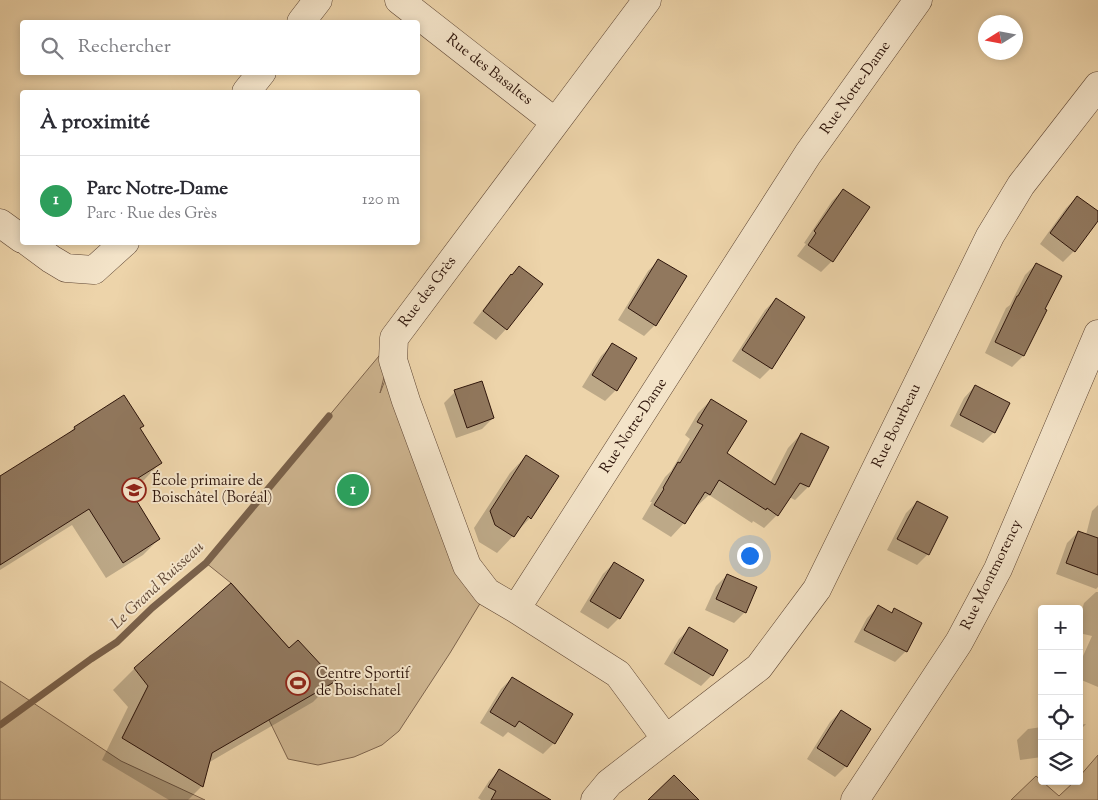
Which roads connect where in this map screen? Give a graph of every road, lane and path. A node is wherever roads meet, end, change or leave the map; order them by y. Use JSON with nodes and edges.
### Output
{"nodes":[{"id":1,"x":318,"y":0,"type":"edge"},
{"id":2,"x":399,"y":0,"type":"edge"},
{"id":3,"x":647,"y":0,"type":"edge"},
{"id":4,"x":918,"y":0,"type":"edge"},
{"id":5,"x":303,"y":20,"type":"edge"},
{"id":6,"x":260,"y":75,"type":"edge"},
{"id":7,"x":1098,"y":86,"type":"edge"},
{"id":8,"x":248,"y":90,"type":"edge"},
{"id":9,"x":555,"y":122,"type":"junction"},
{"id":10,"x":0,"y":223,"type":"edge"},
{"id":11,"x":20,"y":238,"type":"edge"},
{"id":12,"x":32,"y":245,"type":"edge"},
{"id":13,"x":122,"y":245,"type":"edge"},
{"id":14,"x":1098,"y":334,"type":"edge"},
{"id":15,"x":516,"y":609,"type":"junction"},
{"id":16,"x":666,"y":739,"type":"junction"},
{"id":17,"x":595,"y":800,"type":"edge"},
{"id":18,"x":855,"y":800,"type":"edge"}],
"edges":[{"from":1,"to":5,"type":"street"},
{"from":2,"to":9,"type":"street","name":"Rue des Basaltes"},
{"from":3,"to":9,"type":"street","name":"Rue des Grès"},
{"from":4,"to":15,"type":"street","name":"Rue Notre-Dame"},
{"from":6,"to":8,"type":"street"},
{"from":7,"to":16,"type":"street","name":"Rue Bourbeau"},
{"from":9,"to":15,"type":"street","name":"Rue des Grès"},
{"from":10,"to":11,"type":"street"},
{"from":12,"to":13,"type":"street"},
{"from":14,"to":18,"type":"street","name":"Rue Montmorency"},
{"from":15,"to":16,"type":"street"},
{"from":16,"to":17,"type":"street"}]}
